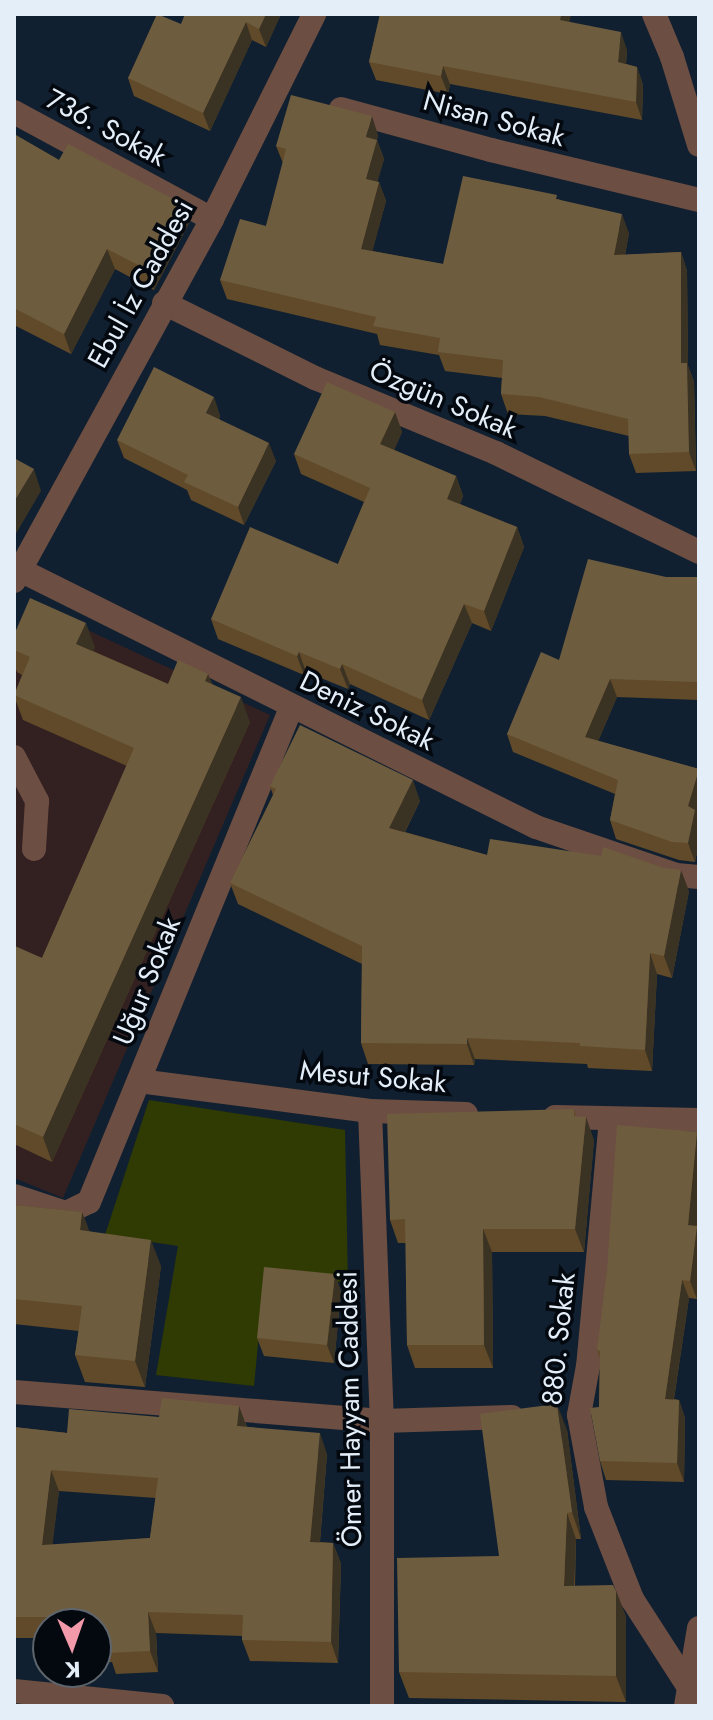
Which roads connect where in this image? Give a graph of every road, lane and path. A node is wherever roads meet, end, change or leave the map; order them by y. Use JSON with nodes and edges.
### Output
{"nodes":[{"id":1,"x":314,"y":14,"type":"edge"},
{"id":2,"x":654,"y":14,"type":"edge"},
{"id":3,"x":275,"y":92,"type":"junction"},
{"id":4,"x":14,"y":112,"type":"edge"},
{"id":5,"x":699,"y":145,"type":"edge"},
{"id":6,"x":699,"y":200,"type":"edge"},
{"id":7,"x":212,"y":219,"type":"junction"},
{"id":8,"x":164,"y":303,"type":"junction"},
{"id":9,"x":699,"y":552,"type":"edge"},
{"id":10,"x":17,"y":575,"type":"edge"},
{"id":11,"x":291,"y":708,"type":"junction"},
{"id":12,"x":14,"y":757,"type":"edge"},
{"id":13,"x":34,"y":849,"type":"dead end"},
{"id":14,"x":699,"y":877,"type":"edge"},
{"id":15,"x":139,"y":1081,"type":"junction"},
{"id":16,"x":370,"y":1111,"type":"junction"},
{"id":17,"x":490,"y":1115,"type":"edge"},
{"id":18,"x":536,"y":1116,"type":"edge"},
{"id":19,"x":611,"y":1119,"type":"junction"},
{"id":20,"x":699,"y":1120,"type":"edge"},
{"id":21,"x":14,"y":1196,"type":"edge"},
{"id":22,"x":14,"y":1392,"type":"edge"},
{"id":23,"x":579,"y":1415,"type":"junction"},
{"id":24,"x":382,"y":1421,"type":"junction"},
{"id":25,"x":699,"y":1628,"type":"edge"},
{"id":26,"x":14,"y":1691,"type":"edge"},
{"id":27,"x":687,"y":1696,"type":"edge"},
{"id":28,"x":162,"y":1706,"type":"edge"},
{"id":29,"x":382,"y":1706,"type":"edge"}],
"edges":[{"from":1,"to":3,"type":"street","name":"Ebul İz Caddesi"},
{"from":2,"to":5,"type":"street"},
{"from":3,"to":6,"type":"street","name":"Nisan Sokak"},
{"from":3,"to":7,"type":"street","name":"Ebul İz Caddesi"},
{"from":4,"to":7,"type":"street","name":"736. Sokak"},
{"from":7,"to":8,"type":"street","name":"Ebul İz Caddesi"},
{"from":8,"to":9,"type":"street","name":"Özgün Sokak"},
{"from":8,"to":10,"type":"street","name":"Ebul İz Caddesi"},
{"from":10,"to":11,"type":"street","name":"Deniz Sokak"},
{"from":11,"to":14,"type":"street","name":"Deniz Sokak"},
{"from":11,"to":15,"type":"street","name":"Uğur Sokak"},
{"from":12,"to":13,"type":"street"},
{"from":15,"to":16,"type":"street","name":"Mesut Sokak"},
{"from":15,"to":21,"type":"street","name":"Uğur Sokak"},
{"from":16,"to":17,"type":"street","name":"Mesut Sokak"},
{"from":16,"to":24,"type":"street","name":"Ömer Hayyam Caddesi"},
{"from":18,"to":19,"type":"street"},
{"from":19,"to":20,"type":"street"},
{"from":19,"to":23,"type":"street","name":"880. Sokak"},
{"from":22,"to":24,"type":"street"},
{"from":23,"to":24,"type":"street"},
{"from":23,"to":27,"type":"street","name":"880. Sokak"},
{"from":24,"to":29,"type":"street","name":"Ömer Hayyam Caddesi"},
{"from":25,"to":27,"type":"street"},
{"from":26,"to":28,"type":"street"}]}
